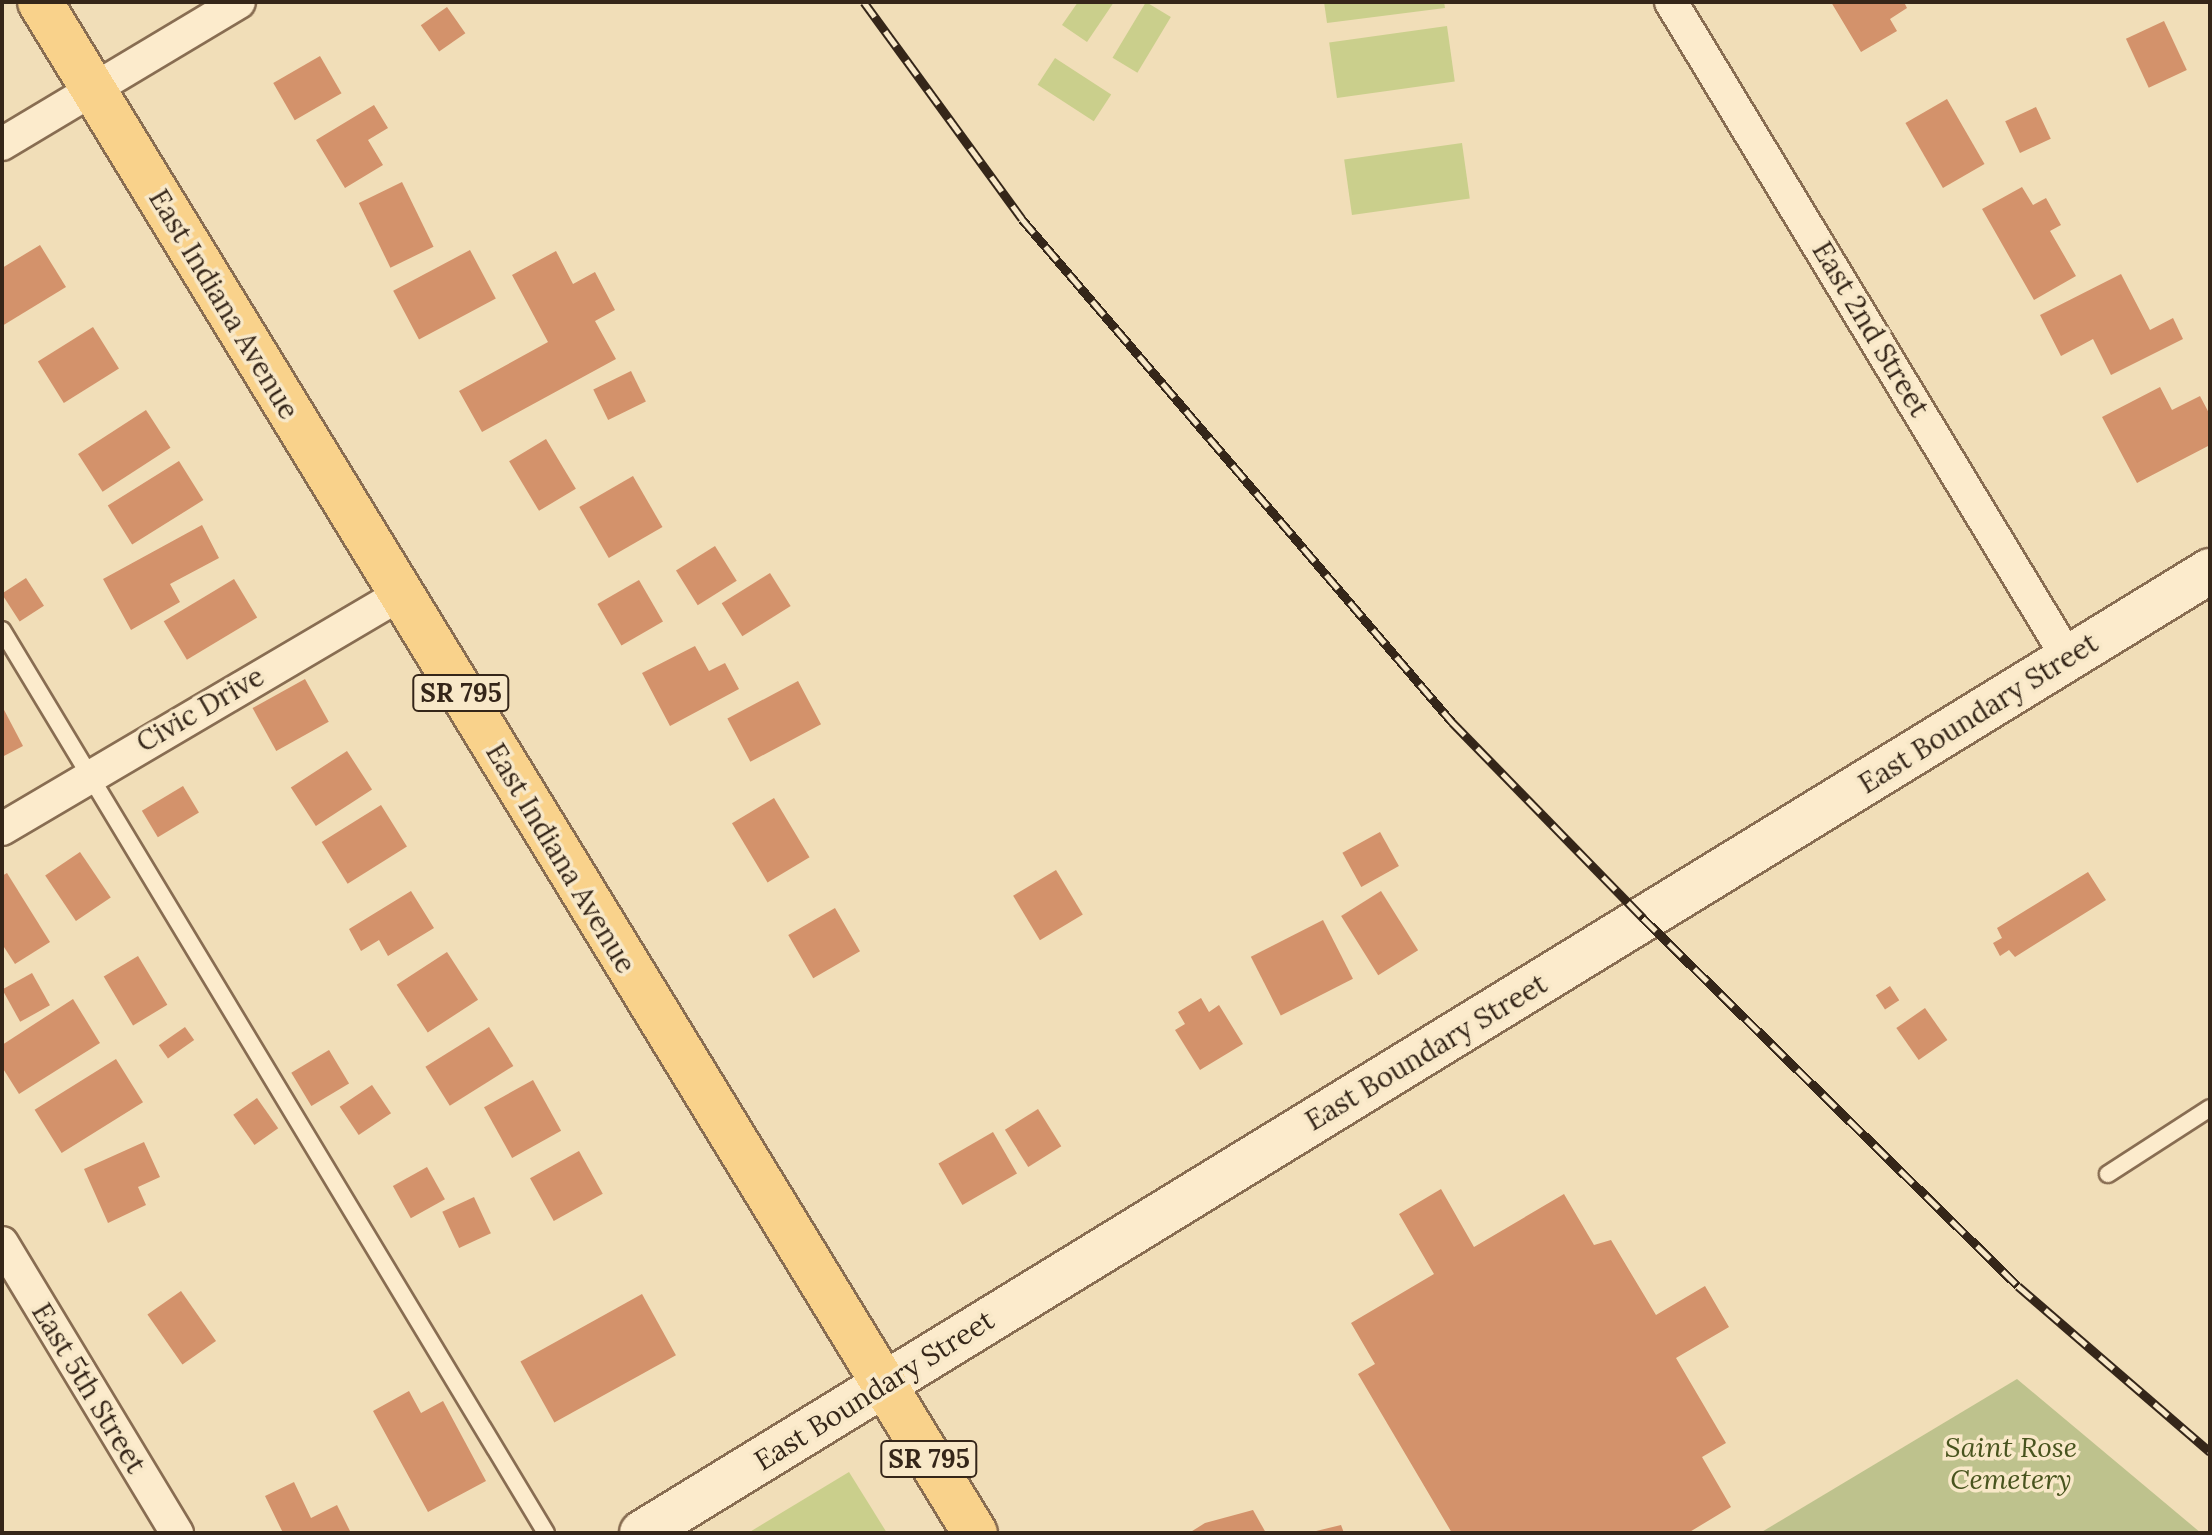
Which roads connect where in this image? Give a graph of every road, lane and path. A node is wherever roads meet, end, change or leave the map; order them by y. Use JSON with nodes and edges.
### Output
{"nodes":[{"id":1,"x":40,"y":2,"type":"edge"},
{"id":2,"x":239,"y":2,"type":"edge"},
{"id":3,"x":1671,"y":2,"type":"edge"},
{"id":4,"x":93,"y":88,"type":"junction"},
{"id":5,"x":2,"y":144,"type":"edge"},
{"id":6,"x":2210,"y":571,"type":"edge"},
{"id":7,"x":401,"y":594,"type":"junction"},
{"id":8,"x":2,"y":630,"type":"edge"},
{"id":9,"x":2068,"y":658,"type":"junction"},
{"id":10,"x":89,"y":775,"type":"junction"},
{"id":11,"x":2,"y":829,"type":"edge"},
{"id":12,"x":2210,"y":1108,"type":"edge"},
{"id":13,"x":2108,"y":1174,"type":"dead end"},
{"id":14,"x":2,"y":1243,"type":"edge"},
{"id":15,"x":883,"y":1384,"type":"junction"},
{"id":16,"x":177,"y":1533,"type":"edge"},
{"id":17,"x":546,"y":1533,"type":"edge"},
{"id":18,"x":642,"y":1533,"type":"edge"},
{"id":19,"x":975,"y":1533,"type":"edge"}],
"edges":[{"from":1,"to":4,"type":"main road","name":"East Indiana Avenue","number":"SR 795"},
{"from":2,"to":4,"type":"street"},
{"from":3,"to":9,"type":"street","name":"East 2nd Street"},
{"from":4,"to":5,"type":"street"},
{"from":4,"to":7,"type":"main road","name":"East Indiana Avenue","number":"SR 795"},
{"from":6,"to":9,"type":"street","name":"East Boundary Street"},
{"from":7,"to":10,"type":"street","name":"Civic Drive"},
{"from":7,"to":15,"type":"main road","name":"East Indiana Avenue","number":"SR 795"},
{"from":8,"to":10,"type":"lane"},
{"from":9,"to":15,"type":"street","name":"East Boundary Street"},
{"from":10,"to":11,"type":"street","name":"Civic Drive"},
{"from":10,"to":17,"type":"lane"},
{"from":12,"to":13,"type":"lane"},
{"from":14,"to":16,"type":"street","name":"East 5th Street"},
{"from":15,"to":18,"type":"street","name":"East Boundary Street"},
{"from":15,"to":19,"type":"main road","number":"SR 795"}]}
